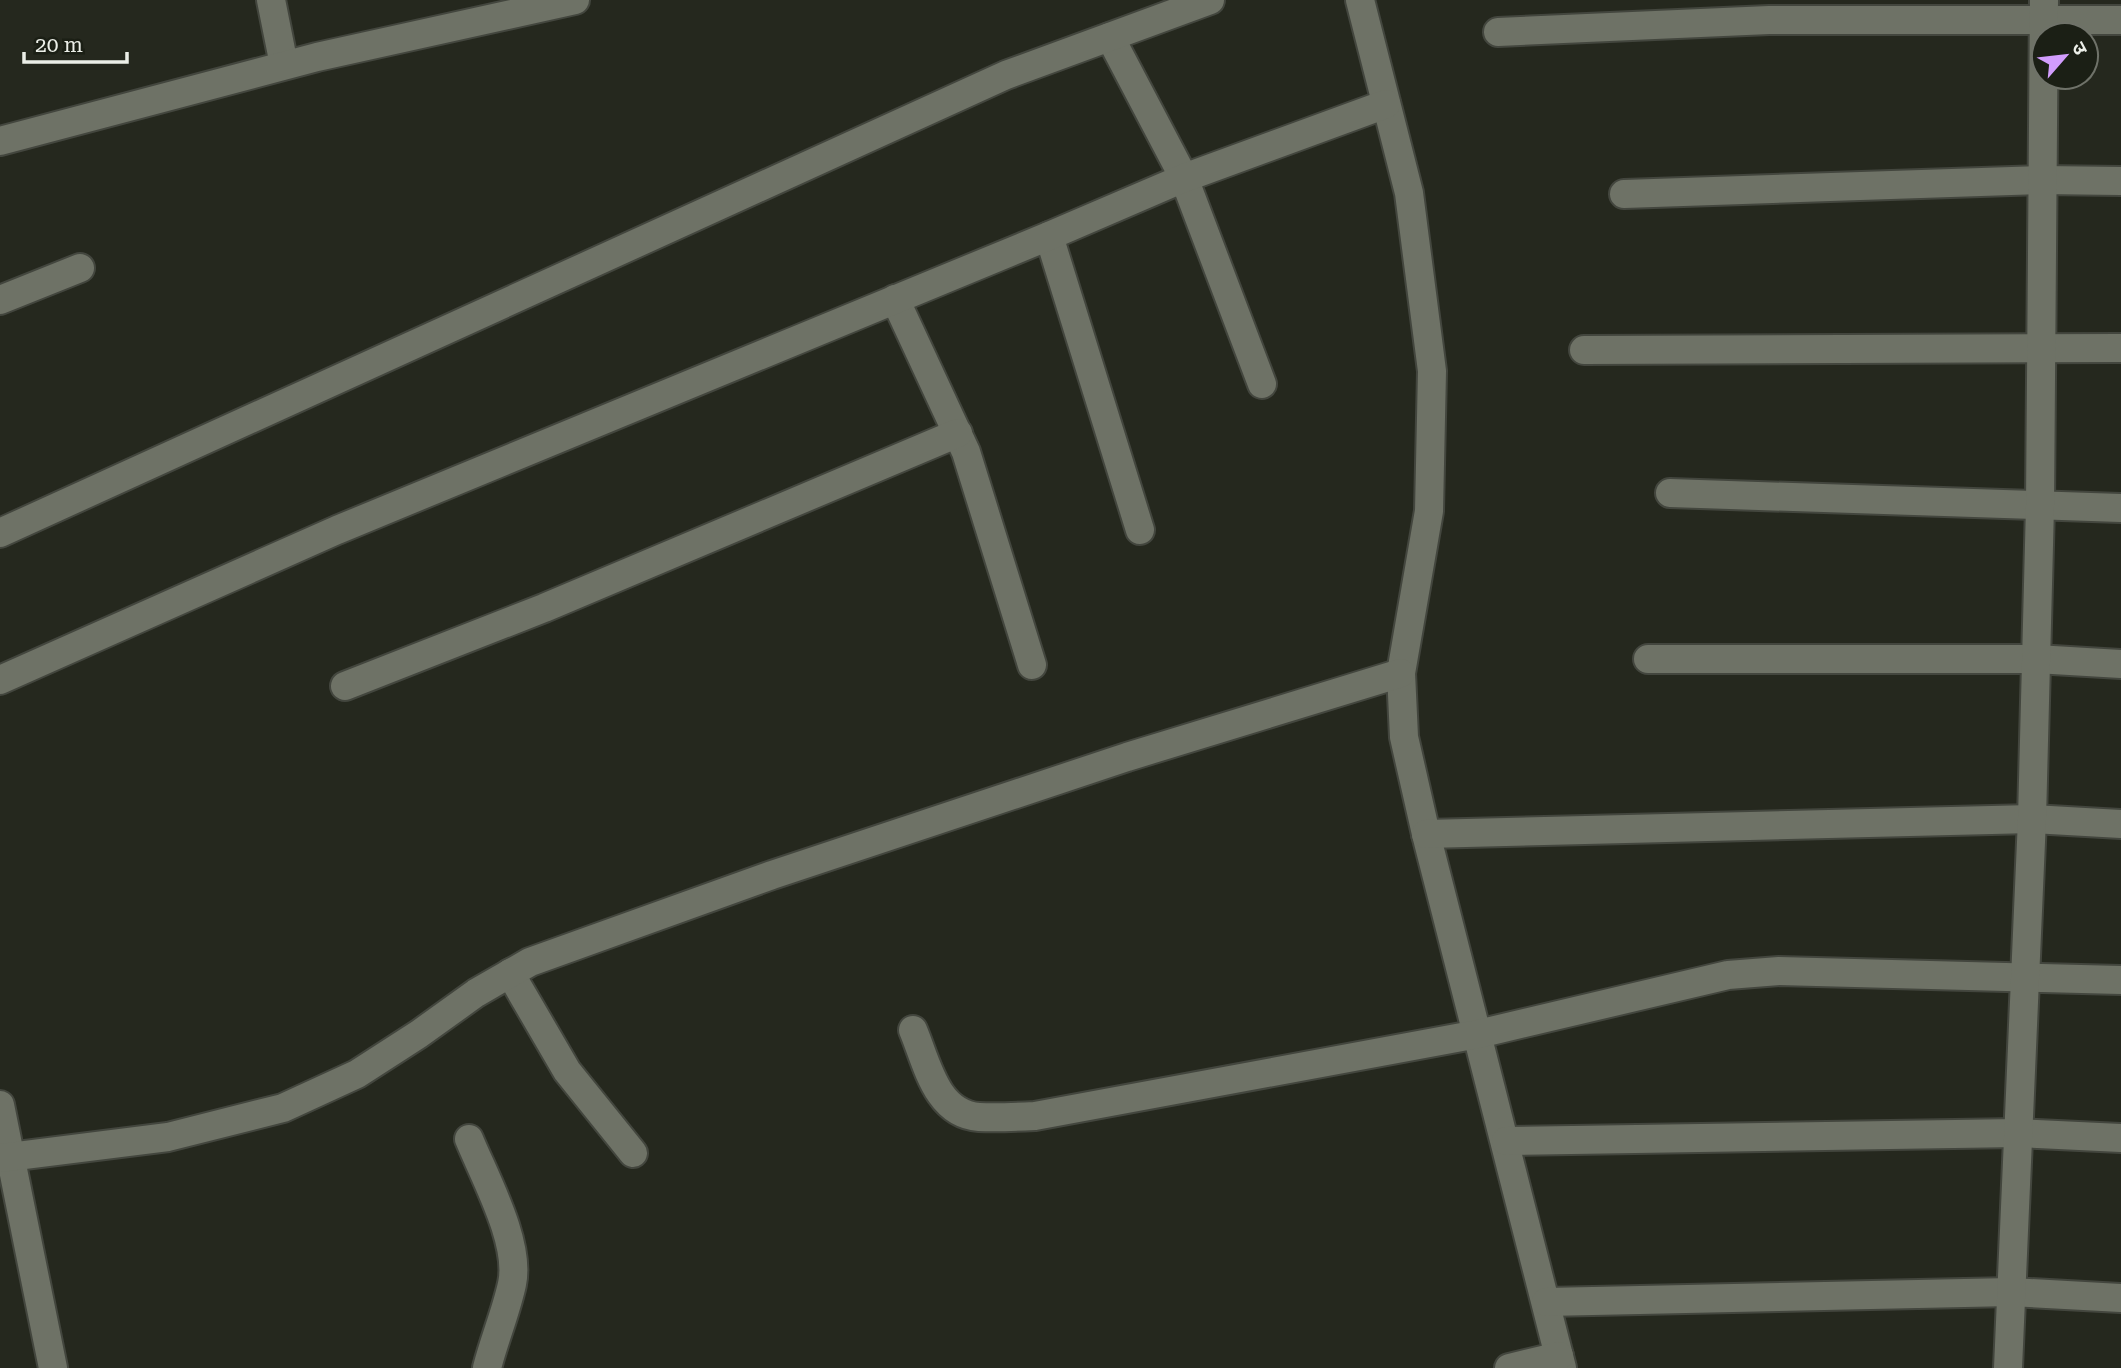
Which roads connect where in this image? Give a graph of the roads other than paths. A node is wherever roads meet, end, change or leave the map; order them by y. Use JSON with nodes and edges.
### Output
{"nodes":[{"id":1,"x":271,"y":0,"type":"edge"},
{"id":2,"x":575,"y":0,"type":"edge"},
{"id":3,"x":1210,"y":0,"type":"edge"},
{"id":4,"x":1360,"y":0,"type":"edge"},
{"id":5,"x":2043,"y":10,"type":"edge"},
{"id":6,"x":463,"y":12,"type":"edge"},
{"id":7,"x":2121,"y":20,"type":"edge"},
{"id":8,"x":1498,"y":32,"type":"dead end"},
{"id":9,"x":1110,"y":37,"type":"junction"},
{"id":10,"x":284,"y":65,"type":"junction"},
{"id":11,"x":1386,"y":104,"type":"junction"},
{"id":12,"x":0,"y":141,"type":"edge"},
{"id":13,"x":1184,"y":178,"type":"junction"},
{"id":14,"x":2042,"y":180,"type":"junction"},
{"id":15,"x":2121,"y":181,"type":"edge"},
{"id":16,"x":1624,"y":194,"type":"dead end"},
{"id":17,"x":1049,"y":236,"type":"junction"},
{"id":18,"x":80,"y":268,"type":"dead end"},
{"id":19,"x":895,"y":299,"type":"junction"},
{"id":20,"x":0,"y":300,"type":"edge"},
{"id":21,"x":2121,"y":348,"type":"edge"},
{"id":22,"x":1584,"y":350,"type":"dead end"},
{"id":23,"x":2041,"y":350,"type":"junction"},
{"id":24,"x":1262,"y":384,"type":"dead end"},
{"id":25,"x":958,"y":433,"type":"junction"},
{"id":26,"x":1670,"y":493,"type":"dead end"},
{"id":27,"x":2040,"y":506,"type":"junction"},
{"id":28,"x":2121,"y":508,"type":"edge"},
{"id":29,"x":1140,"y":530,"type":"dead end"},
{"id":30,"x":0,"y":533,"type":"edge"},
{"id":31,"x":1648,"y":659,"type":"dead end"},
{"id":32,"x":2036,"y":659,"type":"junction"},
{"id":33,"x":2121,"y":664,"type":"edge"},
{"id":34,"x":1032,"y":665,"type":"dead end"},
{"id":35,"x":1401,"y":673,"type":"junction"},
{"id":36,"x":0,"y":680,"type":"edge"},
{"id":37,"x":345,"y":686,"type":"dead end"},
{"id":38,"x":2032,"y":819,"type":"junction"},
{"id":39,"x":2121,"y":824,"type":"edge"},
{"id":40,"x":1426,"y":834,"type":"junction"},
{"id":41,"x":510,"y":973,"type":"junction"},
{"id":42,"x":2025,"y":978,"type":"junction"},
{"id":43,"x":2121,"y":980,"type":"edge"},
{"id":44,"x":913,"y":1030,"type":"dead end"},
{"id":45,"x":1478,"y":1034,"type":"junction"},
{"id":46,"x":0,"y":1105,"type":"edge"},
{"id":47,"x":2018,"y":1133,"type":"junction"},
{"id":48,"x":2121,"y":1138,"type":"edge"},
{"id":49,"x":469,"y":1139,"type":"dead end"},
{"id":50,"x":1506,"y":1141,"type":"junction"},
{"id":51,"x":633,"y":1153,"type":"dead end"},
{"id":52,"x":5,"y":1157,"type":"edge"},
{"id":53,"x":2011,"y":1292,"type":"junction"},
{"id":54,"x":2121,"y":1298,"type":"edge"},
{"id":55,"x":1546,"y":1302,"type":"junction"},
{"id":56,"x":1561,"y":1362,"type":"edge"},
{"id":57,"x":53,"y":1368,"type":"edge"},
{"id":58,"x":487,"y":1368,"type":"edge"},
{"id":59,"x":1509,"y":1368,"type":"edge"},
{"id":60,"x":2008,"y":1368,"type":"edge"}],
"edges":[{"from":1,"to":10,"type":"street"},
{"from":2,"to":6,"type":"street"},
{"from":3,"to":9,"type":"street"},
{"from":4,"to":11,"type":"street"},
{"from":5,"to":7,"type":"street"},
{"from":5,"to":8,"type":"street"},
{"from":5,"to":14,"type":"street"},
{"from":6,"to":10,"type":"street"},
{"from":9,"to":13,"type":"street"},
{"from":9,"to":30,"type":"street"},
{"from":10,"to":12,"type":"street"},
{"from":11,"to":13,"type":"street"},
{"from":11,"to":35,"type":"street"},
{"from":13,"to":17,"type":"street"},
{"from":13,"to":24,"type":"street"},
{"from":14,"to":15,"type":"street"},
{"from":14,"to":16,"type":"street"},
{"from":14,"to":23,"type":"street"},
{"from":17,"to":19,"type":"street"},
{"from":17,"to":29,"type":"street"},
{"from":18,"to":20,"type":"street"},
{"from":19,"to":25,"type":"street"},
{"from":19,"to":36,"type":"street"},
{"from":21,"to":23,"type":"street"},
{"from":22,"to":23,"type":"street"},
{"from":23,"to":27,"type":"street"},
{"from":25,"to":34,"type":"street"},
{"from":25,"to":37,"type":"street"},
{"from":26,"to":27,"type":"street"},
{"from":27,"to":28,"type":"street"},
{"from":27,"to":32,"type":"street"},
{"from":31,"to":32,"type":"street"},
{"from":32,"to":33,"type":"street"},
{"from":32,"to":38,"type":"street"},
{"from":35,"to":40,"type":"street"},
{"from":35,"to":41,"type":"street"},
{"from":38,"to":39,"type":"street"},
{"from":38,"to":40,"type":"street"},
{"from":38,"to":42,"type":"street"},
{"from":40,"to":45,"type":"street"},
{"from":41,"to":51,"type":"street"},
{"from":41,"to":52,"type":"street"},
{"from":42,"to":43,"type":"street"},
{"from":42,"to":45,"type":"street"},
{"from":42,"to":47,"type":"street"},
{"from":44,"to":45,"type":"street"},
{"from":45,"to":50,"type":"street"},
{"from":46,"to":52,"type":"street"},
{"from":47,"to":48,"type":"street"},
{"from":47,"to":50,"type":"street"},
{"from":47,"to":53,"type":"street"},
{"from":49,"to":58,"type":"street"},
{"from":50,"to":55,"type":"street"},
{"from":52,"to":57,"type":"street"},
{"from":53,"to":54,"type":"street"},
{"from":53,"to":55,"type":"street"},
{"from":53,"to":60,"type":"street"},
{"from":55,"to":56,"type":"street"},
{"from":56,"to":59,"type":"street"}]}
